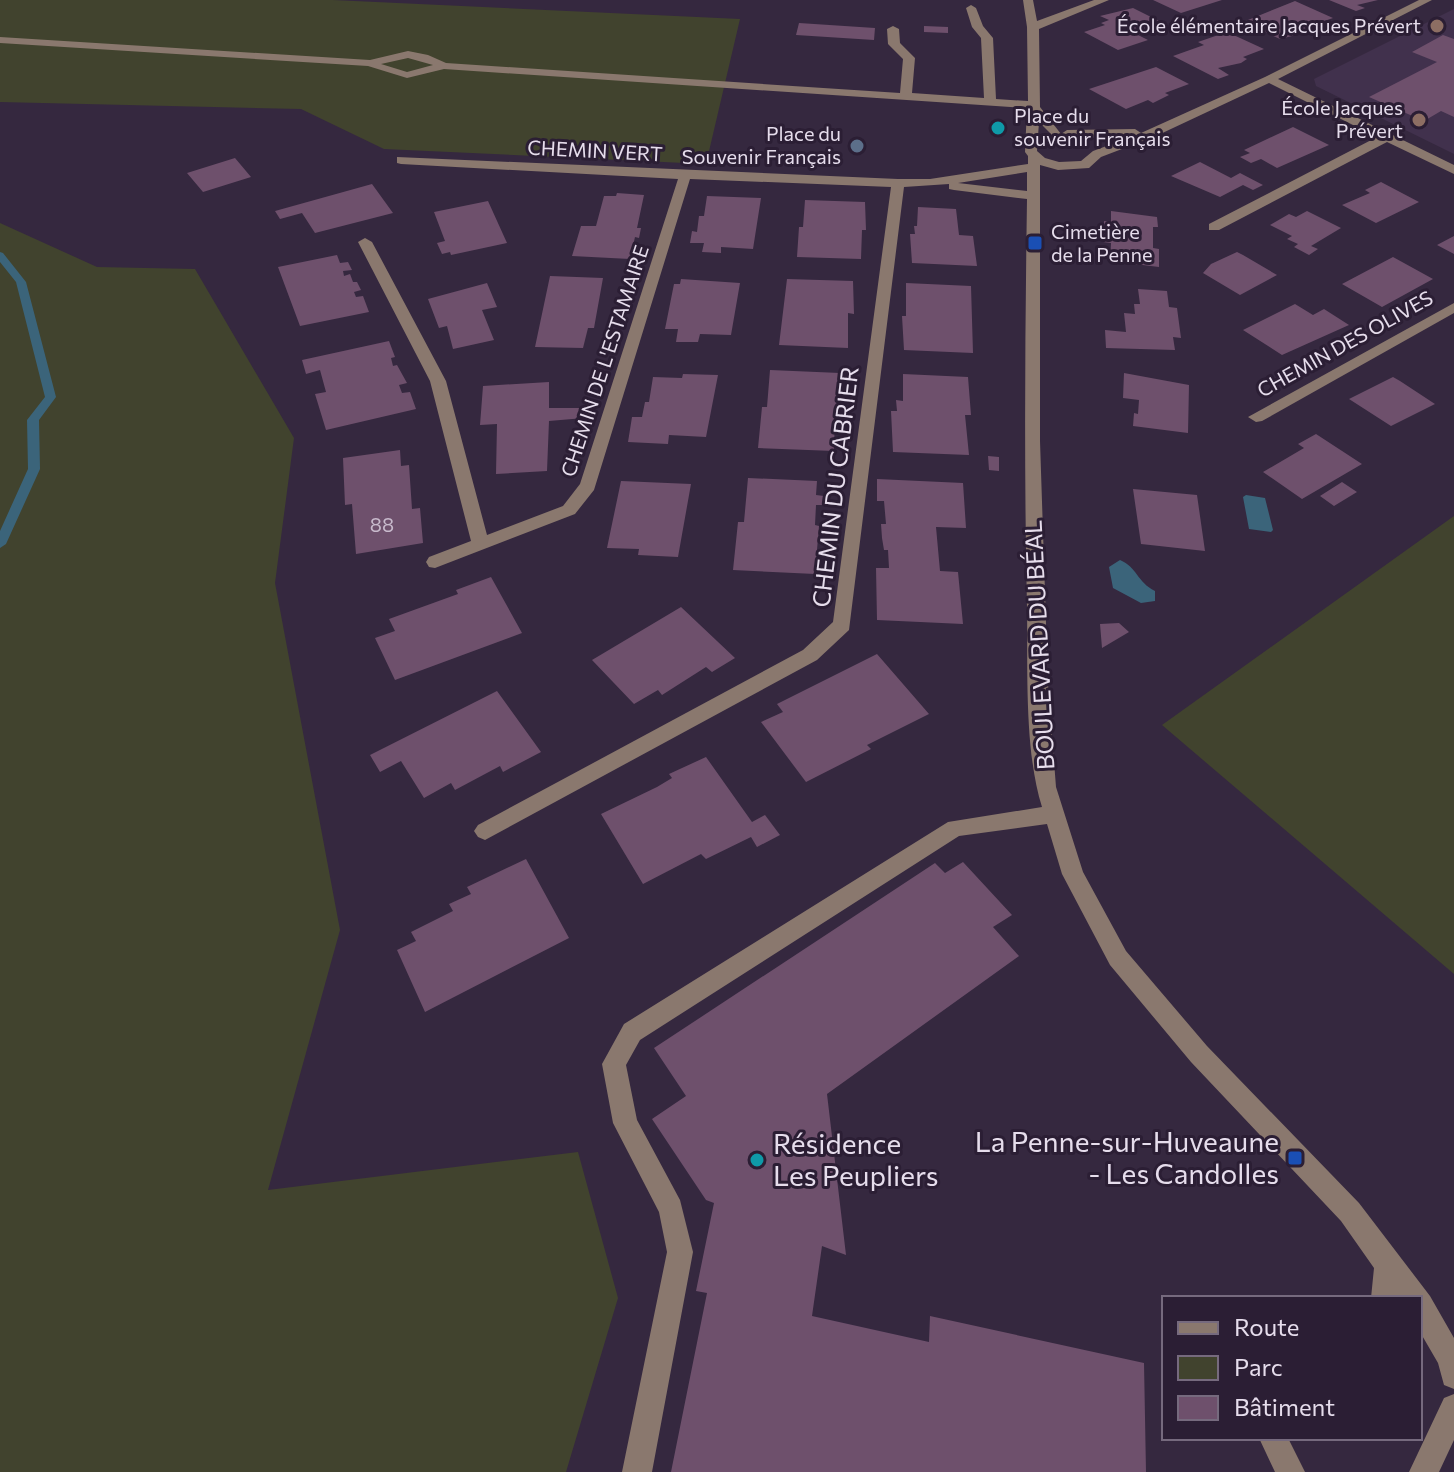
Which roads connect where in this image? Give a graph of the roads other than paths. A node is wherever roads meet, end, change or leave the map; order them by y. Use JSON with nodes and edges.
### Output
{"nodes":[{"id":1,"x":1028,"y":0,"type":"edge"},
{"id":2,"x":1104,"y":0,"type":"edge"},
{"id":3,"x":1427,"y":0,"type":"edge"},
{"id":4,"x":971,"y":8,"type":"dead end"},
{"id":5,"x":1033,"y":27,"type":"junction"},
{"id":6,"x":893,"y":29,"type":"dead end"},
{"id":7,"x":0,"y":40,"type":"edge"},
{"id":8,"x":370,"y":63,"type":"junction"},
{"id":9,"x":444,"y":66,"type":"junction"},
{"id":10,"x":1269,"y":79,"type":"junction"},
{"id":11,"x":906,"y":96,"type":"junction"},
{"id":12,"x":990,"y":102,"type":"junction"},
{"id":13,"x":1032,"y":105,"type":"junction"},
{"id":14,"x":1152,"y":133,"type":"junction"},
{"id":15,"x":1061,"y":134,"type":"junction"},
{"id":16,"x":1386,"y":137,"type":"junction"},
{"id":17,"x":1097,"y":154,"type":"junction"},
{"id":18,"x":1033,"y":156,"type":"junction"},
{"id":19,"x":401,"y":160,"type":"dead end"},
{"id":20,"x":1058,"y":166,"type":"junction"},
{"id":21,"x":1454,"y":170,"type":"edge"},
{"id":22,"x":685,"y":176,"type":"junction"},
{"id":23,"x":898,"y":183,"type":"junction"},
{"id":24,"x":930,"y":183,"type":"junction"},
{"id":25,"x":1035,"y":196,"type":"junction"},
{"id":26,"x":1214,"y":227,"type":"dead end"},
{"id":27,"x":365,"y":242,"type":"dead end"},
{"id":28,"x":1454,"y":307,"type":"edge"},
{"id":29,"x":1256,"y":417,"type":"dead end"},
{"id":30,"x":481,"y":545,"type":"junction"},
{"id":31,"x":435,"y":562,"type":"dead end"},
{"id":32,"x":1055,"y":814,"type":"junction"},
{"id":33,"x":485,"y":831,"type":"dead end"},
{"id":34,"x":1388,"y":1264,"type":"junction"},
{"id":35,"x":1385,"y":1296,"type":"edge"},
{"id":36,"x":1412,"y":1296,"type":"edge"},
{"id":37,"x":1422,"y":1309,"type":"edge"},
{"id":38,"x":1454,"y":1375,"type":"edge"},
{"id":39,"x":1454,"y":1408,"type":"edge"},
{"id":40,"x":1274,"y":1440,"type":"edge"},
{"id":41,"x":637,"y":1472,"type":"edge"},
{"id":42,"x":1290,"y":1472,"type":"edge"},
{"id":43,"x":1424,"y":1472,"type":"edge"}],
"edges":[{"from":1,"to":5,"type":"street","name":"BOULEVARD DU BÉAL"},
{"from":2,"to":5,"type":"street"},
{"from":3,"to":10,"type":"street"},
{"from":4,"to":12,"type":"street"},
{"from":5,"to":13,"type":"street","name":"BOULEVARD DU BÉAL"},
{"from":6,"to":11,"type":"street"},
{"from":7,"to":8,"type":"street"},
{"from":8,"to":9,"type":"street"},
{"from":8,"to":9,"type":"street"},
{"from":9,"to":11,"type":"street"},
{"from":10,"to":14,"type":"street"},
{"from":10,"to":16,"type":"street"},
{"from":11,"to":12,"type":"street"},
{"from":12,"to":13,"type":"street"},
{"from":13,"to":15,"type":"street"},
{"from":13,"to":18,"type":"street","name":"BOULEVARD DU BÉAL"},
{"from":14,"to":15,"type":"street","name":"CHEMIN VERT"},
{"from":14,"to":17,"type":"street"},
{"from":15,"to":17,"type":"street"},
{"from":15,"to":18,"type":"street","name":"CHEMIN VERT"},
{"from":16,"to":21,"type":"street"},
{"from":16,"to":26,"type":"street"},
{"from":17,"to":20,"type":"street"},
{"from":18,"to":20,"type":"street"},
{"from":18,"to":24,"type":"street","name":"CHEMIN VERT"},
{"from":18,"to":25,"type":"street","name":"BOULEVARD DU BÉAL"},
{"from":19,"to":22,"type":"street","name":"CHEMIN VERT"},
{"from":20,"to":25,"type":"street"},
{"from":22,"to":23,"type":"street","name":"CHEMIN VERT"},
{"from":22,"to":30,"type":"street","name":"CHEMIN DE L'ESTAMAIRE"},
{"from":23,"to":24,"type":"street","name":"CHEMIN VERT"},
{"from":23,"to":33,"type":"street","name":"CHEMIN DU CABRIER"},
{"from":24,"to":25,"type":"street","name":"CHEMIN VERT"},
{"from":25,"to":32,"type":"street","name":"BOULEVARD DU BÉAL"},
{"from":27,"to":30,"type":"street"},
{"from":28,"to":29,"type":"street","name":"CHEMIN DES OLIVES"},
{"from":30,"to":31,"type":"street","name":"CHEMIN DE L'ESTAMAIRE"},
{"from":32,"to":34,"type":"street","name":"BOULEVARD DU BÉAL"},
{"from":32,"to":41,"type":"street"},
{"from":34,"to":35,"type":"street"},
{"from":34,"to":36,"type":"street","name":"BOULEVARD DU BÉAL"},
{"from":37,"to":38,"type":"street"},
{"from":39,"to":43,"type":"street"},
{"from":40,"to":42,"type":"street"}]}
